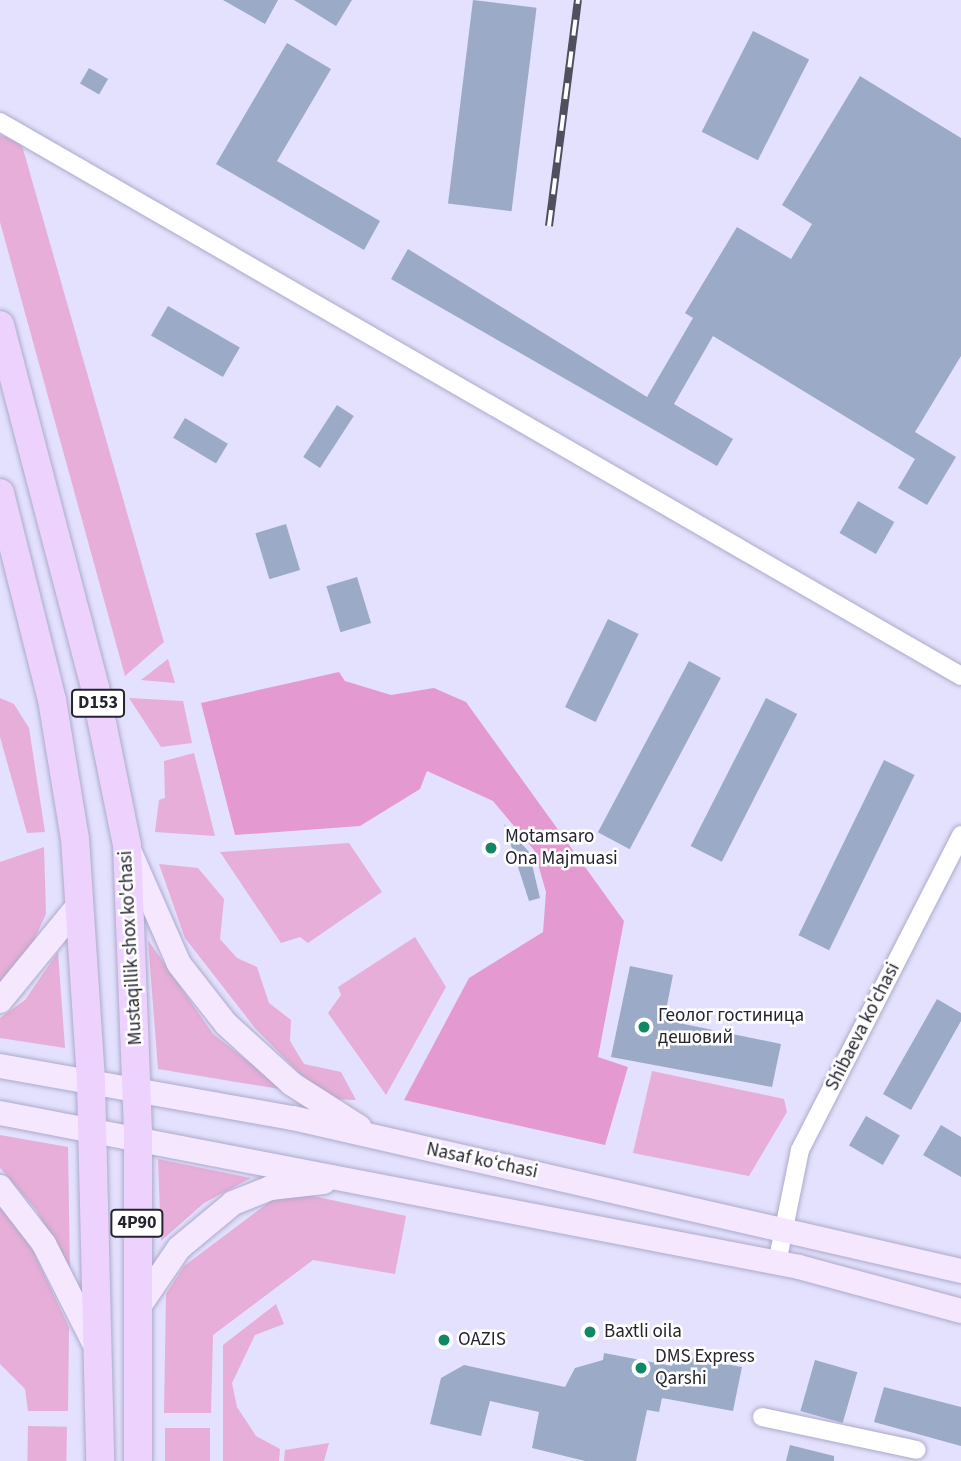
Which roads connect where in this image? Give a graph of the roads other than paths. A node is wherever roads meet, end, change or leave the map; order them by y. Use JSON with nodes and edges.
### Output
{"nodes":[{"id":1,"x":0,"y":122,"type":"edge"},
{"id":2,"x":0,"y":325,"type":"edge"},
{"id":3,"x":0,"y":492,"type":"edge"},
{"id":4,"x":961,"y":676,"type":"edge"},
{"id":5,"x":961,"y":835,"type":"edge"},
{"id":6,"x":127,"y":845,"type":"junction"},
{"id":7,"x":78,"y":906,"type":"junction"},
{"id":8,"x":0,"y":1001,"type":"edge"},
{"id":9,"x":0,"y":1066,"type":"edge"},
{"id":10,"x":91,"y":1083,"type":"junction"},
{"id":11,"x":136,"y":1090,"type":"junction"},
{"id":12,"x":0,"y":1113,"type":"edge"},
{"id":13,"x":91,"y":1128,"type":"junction"},
{"id":14,"x":138,"y":1135,"type":"junction"},
{"id":15,"x":374,"y":1137,"type":"junction"},
{"id":16,"x":355,"y":1180,"type":"junction"},
{"id":17,"x":0,"y":1187,"type":"edge"},
{"id":18,"x":783,"y":1225,"type":"junction"},
{"id":19,"x":777,"y":1263,"type":"junction"},
{"id":20,"x":961,"y":1271,"type":"edge"},
{"id":21,"x":136,"y":1311,"type":"junction"},
{"id":22,"x":961,"y":1311,"type":"edge"},
{"id":23,"x":98,"y":1351,"type":"junction"},
{"id":24,"x":762,"y":1418,"type":"dead end"},
{"id":25,"x":917,"y":1450,"type":"dead end"},
{"id":26,"x":100,"y":1461,"type":"edge"},
{"id":27,"x":138,"y":1461,"type":"edge"}],
"edges":[{"from":1,"to":4,"type":"street"},
{"from":2,"to":6,"type":"main road","name":"Mustaqillik shox ko'chasi","number":"D153"},
{"from":3,"to":7,"type":"main road","number":"D153"},
{"from":5,"to":18,"type":"street","name":"Shibaeva ko'chasi"},
{"from":6,"to":11,"type":"main road","name":"Mustaqillik shox ko'chasi","number":"D153"},
{"from":6,"to":15,"type":"main road"},
{"from":7,"to":8,"type":"main road"},
{"from":7,"to":10,"type":"main road","number":"D153"},
{"from":9,"to":10,"type":"main road","name":"Nasaf ko‘chasi"},
{"from":10,"to":11,"type":"main road","name":"Nasaf ko‘chasi"},
{"from":10,"to":13,"type":"main road","number":"D153"},
{"from":11,"to":14,"type":"main road","name":"Mustaqillik shox ko'chasi","number":"D153"},
{"from":11,"to":15,"type":"main road","name":"Nasaf ko‘chasi"},
{"from":12,"to":13,"type":"main road"},
{"from":13,"to":14,"type":"main road"},
{"from":13,"to":23,"type":"main road"},
{"from":14,"to":16,"type":"main road"},
{"from":14,"to":21,"type":"main road","name":"Mustaqillik shox ko'chasi","number":"4P90"},
{"from":15,"to":18,"type":"main road","name":"Nasaf ko‘chasi"},
{"from":16,"to":19,"type":"main road"},
{"from":16,"to":21,"type":"main road"},
{"from":17,"to":23,"type":"main road"},
{"from":18,"to":19,"type":"street","name":"Shibaeva ko'chasi"},
{"from":18,"to":20,"type":"main road","name":"Nasaf ko‘chasi"},
{"from":19,"to":22,"type":"main road"},
{"from":21,"to":27,"type":"main road","name":"Mustaqillik shox ko'chasi"},
{"from":23,"to":26,"type":"main road"},
{"from":24,"to":25,"type":"street"}]}
